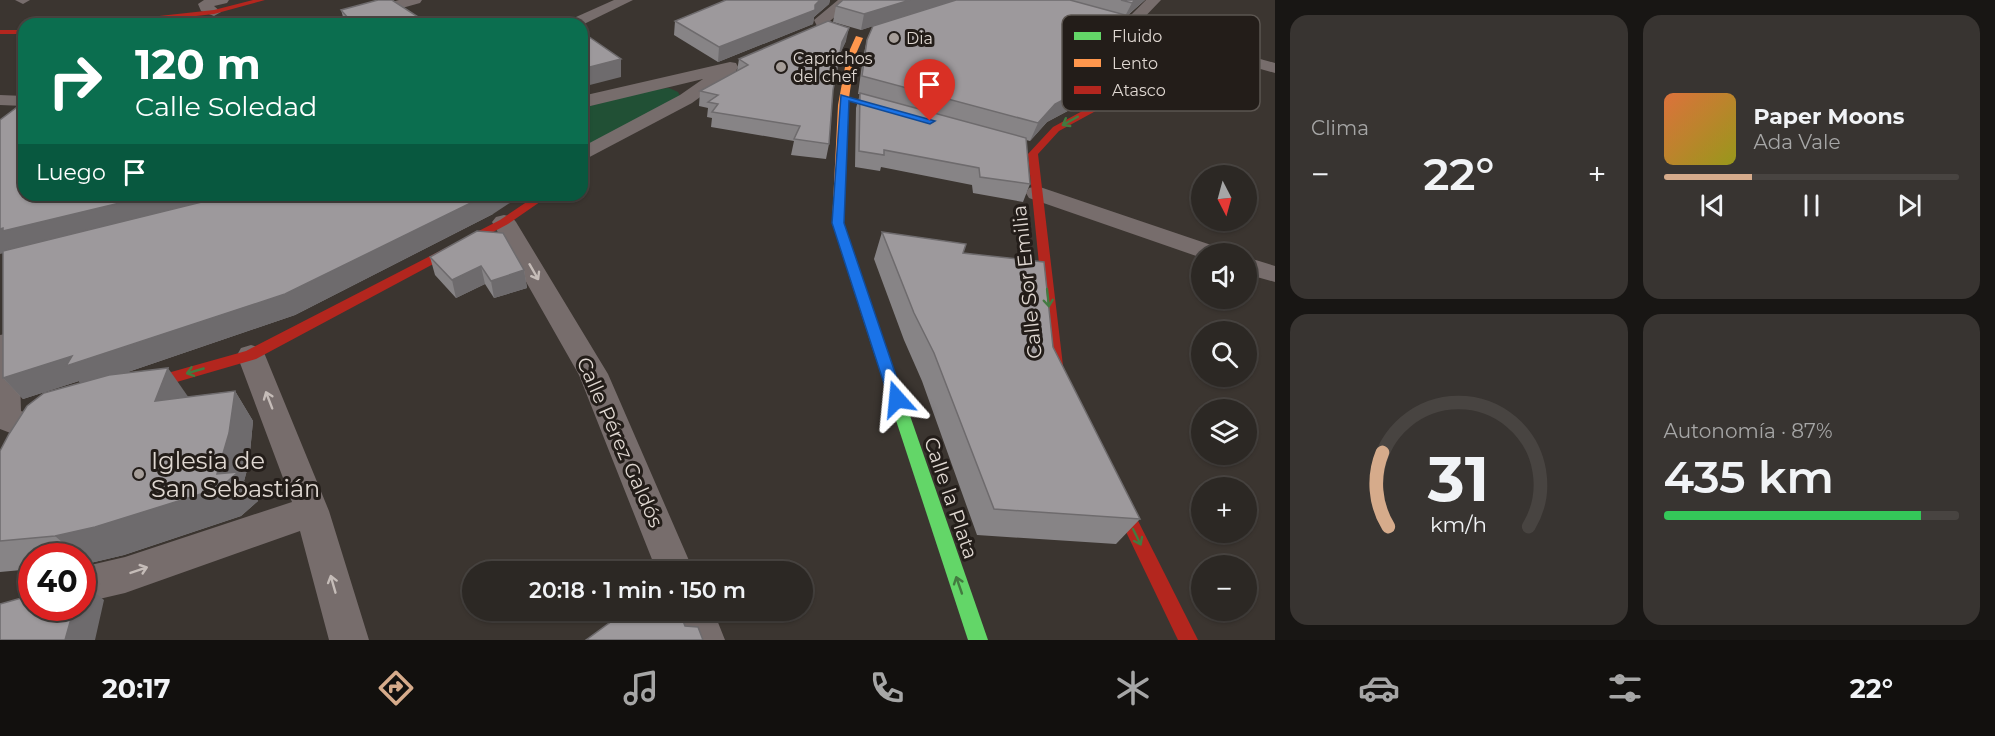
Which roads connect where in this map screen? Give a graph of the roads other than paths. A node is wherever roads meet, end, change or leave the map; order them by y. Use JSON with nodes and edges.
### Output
{"nodes":[{"id":1,"x":261,"y":0,"type":"edge"},
{"id":2,"x":415,"y":0,"type":"edge"},
{"id":3,"x":626,"y":0,"type":"edge"},
{"id":4,"x":847,"y":0,"type":"edge"},
{"id":5,"x":1154,"y":0,"type":"edge"},
{"id":6,"x":218,"y":6,"type":"edge"},
{"id":7,"x":1135,"y":15,"type":"edge"},
{"id":8,"x":142,"y":18,"type":"edge"},
{"id":9,"x":350,"y":18,"type":"edge"},
{"id":10,"x":586,"y":18,"type":"edge"},
{"id":11,"x":834,"y":31,"type":"junction"},
{"id":12,"x":0,"y":32,"type":"edge"},
{"id":13,"x":18,"y":32,"type":"edge"},
{"id":14,"x":875,"y":33,"type":"edge"},
{"id":15,"x":807,"y":34,"type":"edge"},
{"id":16,"x":856,"y":46,"type":"junction"},
{"id":17,"x":750,"y":58,"type":"edge"},
{"id":18,"x":1260,"y":64,"type":"edge"},
{"id":19,"x":730,"y":67,"type":"junction"},
{"id":20,"x":1275,"y":68,"type":"edge"},
{"id":21,"x":844,"y":97,"type":"junction"},
{"id":22,"x":0,"y":100,"type":"edge"},
{"id":23,"x":18,"y":100,"type":"edge"},
{"id":24,"x":588,"y":101,"type":"edge"},
{"id":25,"x":867,"y":103,"type":"edge"},
{"id":26,"x":1089,"y":111,"type":"edge"},
{"id":27,"x":1014,"y":144,"type":"edge"},
{"id":28,"x":1036,"y":151,"type":"junction"},
{"id":29,"x":588,"y":152,"type":"edge"},
{"id":30,"x":1037,"y":193,"type":"junction"},
{"id":31,"x":535,"y":201,"type":"edge"},
{"id":32,"x":504,"y":222,"type":"junction"},
{"id":33,"x":1191,"y":246,"type":"edge"},
{"id":34,"x":1257,"y":268,"type":"edge"},
{"id":35,"x":1275,"y":274,"type":"edge"},
{"id":36,"x":4,"y":324,"type":"edge"},
{"id":37,"x":251,"y":355,"type":"junction"},
{"id":38,"x":115,"y":394,"type":"edge"},
{"id":39,"x":1072,"y":406,"type":"edge"},
{"id":40,"x":35,"y":430,"type":"edge"},
{"id":41,"x":1104,"y":470,"type":"edge"},
{"id":42,"x":312,"y":511,"type":"junction"},
{"id":43,"x":671,"y":561,"type":"edge"},
{"id":44,"x":96,"y":582,"type":"edge"},
{"id":45,"x":697,"y":621,"type":"edge"},
{"id":46,"x":349,"y":640,"type":"edge"},
{"id":47,"x":705,"y":640,"type":"edge"},
{"id":48,"x":978,"y":640,"type":"edge"},
{"id":49,"x":1188,"y":640,"type":"edge"}],
"edges":[{"from":1,"to":6,"type":"street"},
{"from":2,"to":9,"type":"street"},
{"from":3,"to":10,"type":"street"},
{"from":4,"to":11,"type":"street"},
{"from":5,"to":7,"type":"street"},
{"from":6,"to":8,"type":"street"},
{"from":11,"to":15,"type":"street"},
{"from":11,"to":16,"type":"street"},
{"from":12,"to":13,"type":"street"},
{"from":14,"to":16,"type":"street"},
{"from":16,"to":21,"type":"street","name":"Calle la Plata"},
{"from":17,"to":19,"type":"street"},
{"from":18,"to":20,"type":"street"},
{"from":19,"to":24,"type":"street"},
{"from":19,"to":29,"type":"street"},
{"from":21,"to":25,"type":"street"},
{"from":48,"to":21,"type":"street","name":"Calle la Plata","one_way":true},
{"from":22,"to":23,"type":"street"},
{"from":26,"to":28,"type":"street","one_way":true},
{"from":27,"to":28,"type":"street"},
{"from":28,"to":30,"type":"street","name":"Calle Sor Emilia"},
{"from":30,"to":33,"type":"street"},
{"from":30,"to":39,"type":"street","name":"Calle Sor Emilia","one_way":true},
{"from":31,"to":32,"type":"street"},
{"from":32,"to":37,"type":"street"},
{"from":32,"to":43,"type":"street","name":"Calle Pérez Galdós","one_way":true},
{"from":34,"to":35,"type":"street"},
{"from":36,"to":40,"type":"street"},
{"from":37,"to":38,"type":"street","one_way":true},
{"from":42,"to":37,"type":"street","one_way":true},
{"from":41,"to":49,"type":"street","one_way":true},
{"from":44,"to":42,"type":"street","one_way":true},
{"from":46,"to":42,"type":"street","one_way":true},
{"from":45,"to":47,"type":"street"}]}
